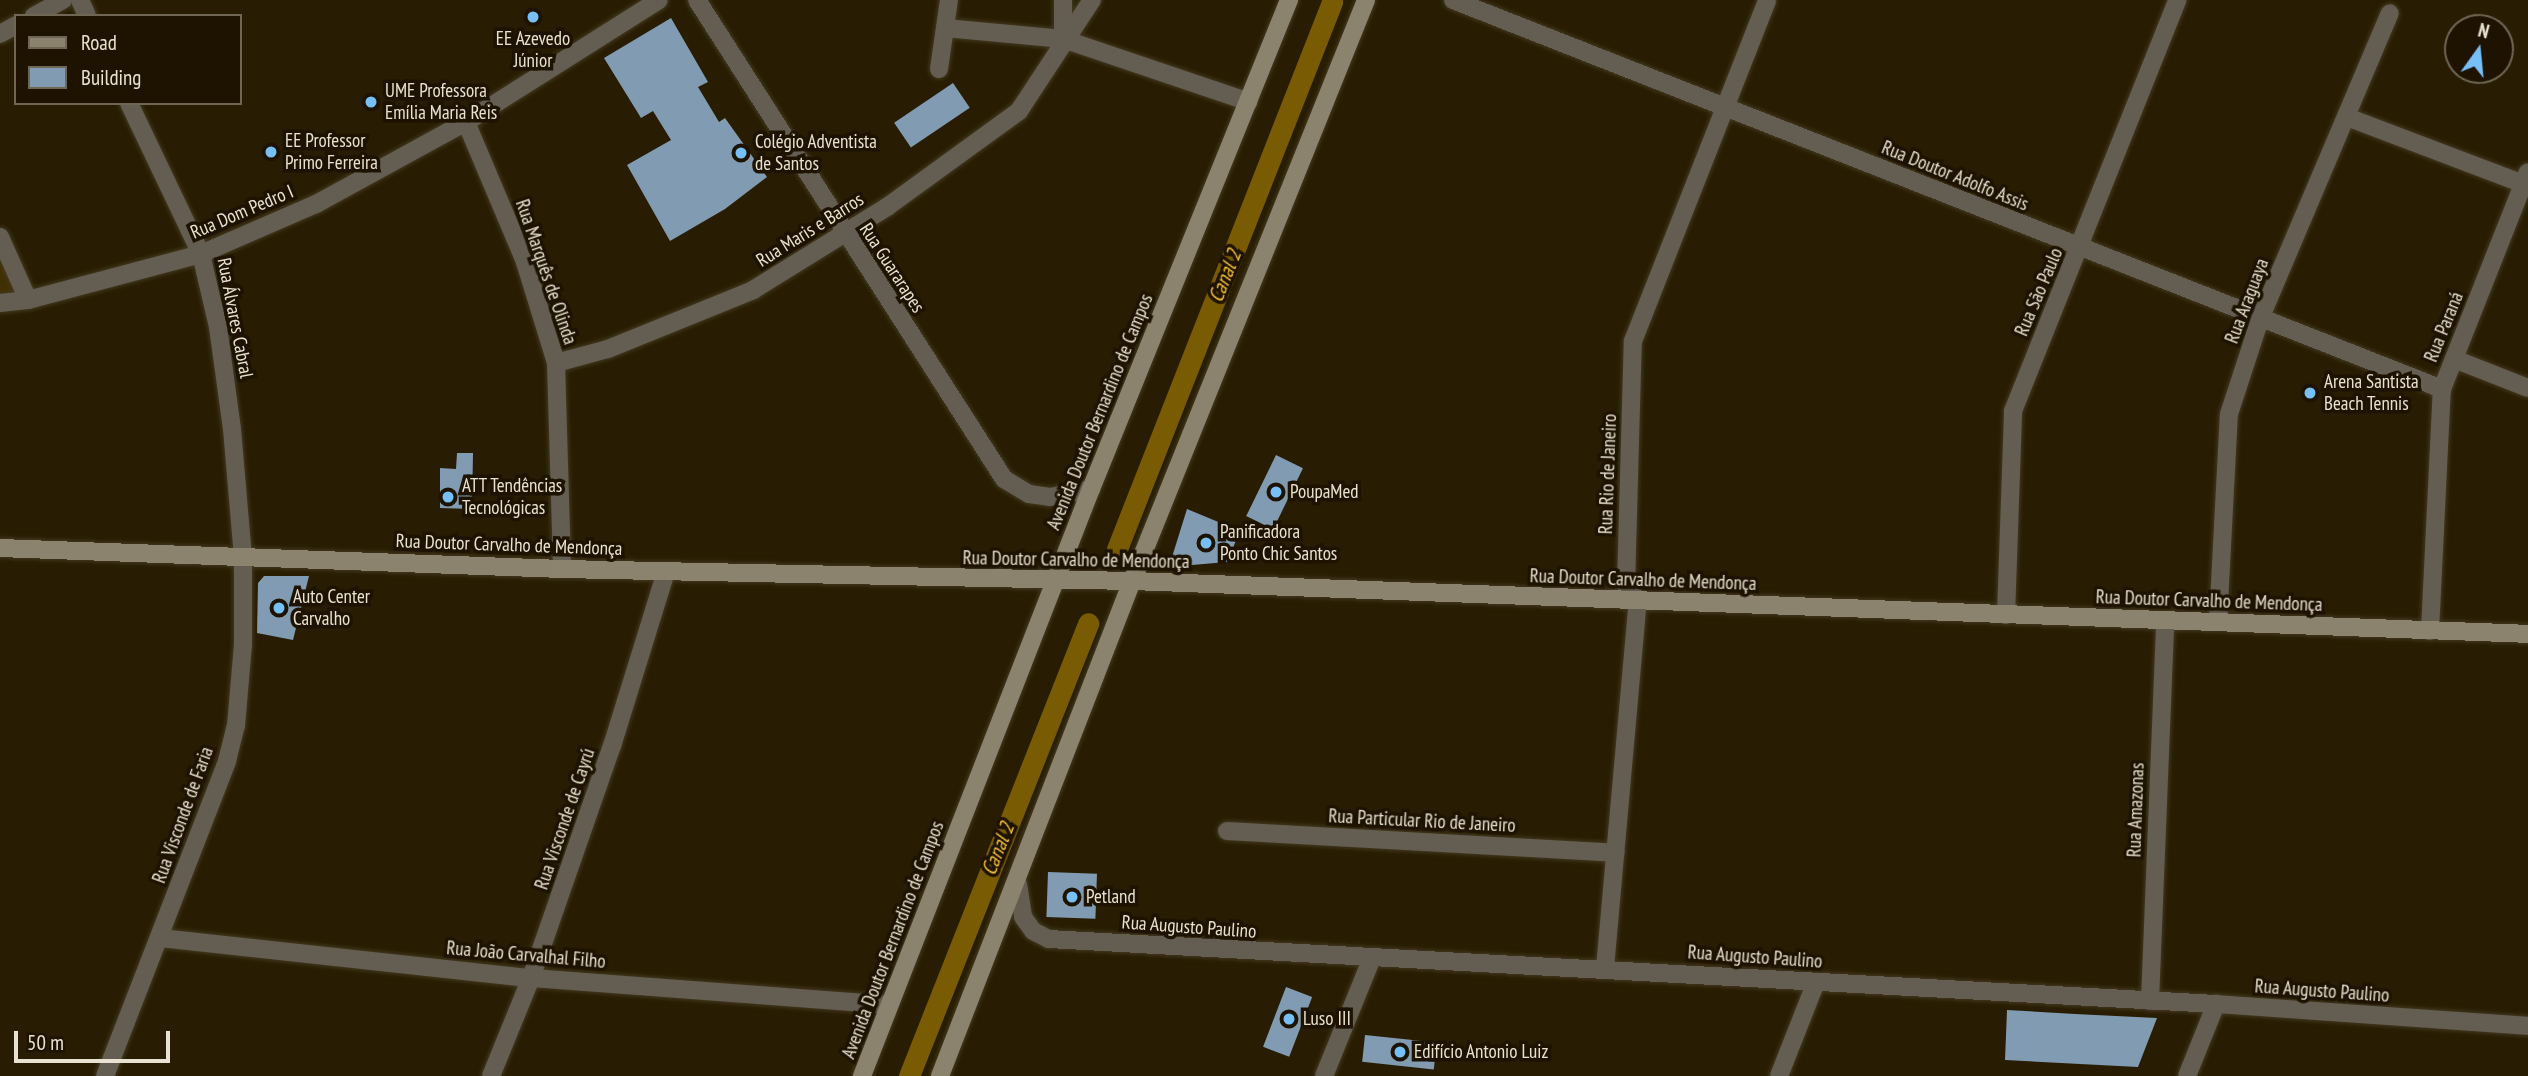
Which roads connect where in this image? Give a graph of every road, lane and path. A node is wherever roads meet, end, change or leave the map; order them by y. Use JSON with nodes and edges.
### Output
{"nodes":[{"id":1,"x":63,"y":0,"type":"edge"},
{"id":2,"x":659,"y":0,"type":"edge"},
{"id":3,"x":697,"y":0,"type":"edge"},
{"id":4,"x":949,"y":0,"type":"edge"},
{"id":5,"x":1063,"y":0,"type":"edge"},
{"id":6,"x":1092,"y":0,"type":"edge"},
{"id":7,"x":1290,"y":0,"type":"edge"},
{"id":8,"x":1367,"y":0,"type":"edge"},
{"id":9,"x":1453,"y":0,"type":"edge"},
{"id":10,"x":1767,"y":0,"type":"edge"},
{"id":11,"x":2177,"y":0,"type":"edge"},
{"id":12,"x":2390,"y":13,"type":"dead end"},
{"id":13,"x":38,"y":14,"type":"edge"},
{"id":14,"x":945,"y":28,"type":"junction"},
{"id":15,"x":1063,"y":39,"type":"junction"},
{"id":16,"x":939,"y":69,"type":"dead end"},
{"id":17,"x":1249,"y":102,"type":"junction"},
{"id":18,"x":130,"y":105,"type":"edge"},
{"id":19,"x":1724,"y":106,"type":"junction"},
{"id":20,"x":2347,"y":117,"type":"junction"},
{"id":21,"x":466,"y":121,"type":"junction"},
{"id":22,"x":2526,"y":178,"type":"edge"},
{"id":23,"x":844,"y":233,"type":"junction"},
{"id":24,"x":0,"y":237,"type":"edge"},
{"id":25,"x":2080,"y":249,"type":"junction"},
{"id":26,"x":201,"y":254,"type":"junction"},
{"id":27,"x":28,"y":300,"type":"junction"},
{"id":28,"x":0,"y":303,"type":"edge"},
{"id":29,"x":2260,"y":319,"type":"junction"},
{"id":30,"x":2454,"y":359,"type":"junction"},
{"id":31,"x":556,"y":363,"type":"junction"},
{"id":32,"x":2528,"y":388,"type":"edge"},
{"id":33,"x":2442,"y":389,"type":"junction"},
{"id":34,"x":1091,"y":489,"type":"junction"},
{"id":35,"x":0,"y":548,"type":"edge"},
{"id":36,"x":243,"y":556,"type":"junction"},
{"id":37,"x":562,"y":569,"type":"junction"},
{"id":38,"x":666,"y":572,"type":"junction"},
{"id":39,"x":1056,"y":581,"type":"junction"},
{"id":40,"x":1132,"y":582,"type":"junction"},
{"id":41,"x":1637,"y":601,"type":"junction"},
{"id":42,"x":2006,"y":615,"type":"junction"},
{"id":43,"x":2165,"y":621,"type":"junction"},
{"id":44,"x":2218,"y":622,"type":"junction"},
{"id":45,"x":2430,"y":631,"type":"junction"},
{"id":46,"x":2528,"y":634,"type":"edge"},
{"id":47,"x":1227,"y":831,"type":"dead end"},
{"id":48,"x":1615,"y":853,"type":"junction"},
{"id":49,"x":1018,"y":884,"type":"junction"},
{"id":50,"x":160,"y":938,"type":"junction"},
{"id":51,"x":1371,"y":960,"type":"junction"},
{"id":52,"x":1605,"y":968,"type":"junction"},
{"id":53,"x":531,"y":978,"type":"junction"},
{"id":54,"x":1816,"y":982,"type":"junction"},
{"id":55,"x":2150,"y":1001,"type":"junction"},
{"id":56,"x":2216,"y":1004,"type":"junction"},
{"id":57,"x":890,"y":1005,"type":"junction"},
{"id":58,"x":2528,"y":1026,"type":"edge"},
{"id":59,"x":105,"y":1076,"type":"edge"},
{"id":60,"x":491,"y":1076,"type":"edge"},
{"id":61,"x":862,"y":1076,"type":"edge"},
{"id":62,"x":940,"y":1076,"type":"edge"},
{"id":63,"x":1324,"y":1076,"type":"edge"},
{"id":64,"x":1779,"y":1076,"type":"edge"},
{"id":65,"x":2187,"y":1076,"type":"edge"}],
"edges":[{"from":1,"to":13,"type":"street"},
{"from":2,"to":21,"type":"street","name":"Rua Dom Pedro I"},
{"from":3,"to":23,"type":"street","name":"Rua Guararapes"},
{"from":4,"to":14,"type":"street"},
{"from":5,"to":15,"type":"street"},
{"from":6,"to":15,"type":"street","name":"Rua Maris e Barros"},
{"from":7,"to":17,"type":"main road","name":"Avenida Doutor Bernardino de Campos"},
{"from":8,"to":40,"type":"main road"},
{"from":9,"to":19,"type":"street","name":"Rua Doutor Adolfo Assis"},
{"from":10,"to":19,"type":"street","name":"Rua Rio de Janeiro"},
{"from":11,"to":25,"type":"street","name":"Rua São Paulo"},
{"from":12,"to":20,"type":"street","name":"Rua Araguaya"},
{"from":14,"to":15,"type":"street"},
{"from":14,"to":16,"type":"street"},
{"from":15,"to":17,"type":"street"},
{"from":15,"to":23,"type":"street","name":"Rua Maris e Barros"},
{"from":17,"to":34,"type":"main road","name":"Avenida Doutor Bernardino de Campos"},
{"from":18,"to":26,"type":"street","name":"Rua Álvares Cabral"},
{"from":19,"to":25,"type":"street","name":"Rua Doutor Adolfo Assis"},
{"from":19,"to":41,"type":"street","name":"Rua Rio de Janeiro"},
{"from":20,"to":22,"type":"street"},
{"from":20,"to":29,"type":"street","name":"Rua Araguaya"},
{"from":21,"to":26,"type":"street","name":"Rua Dom Pedro I"},
{"from":21,"to":31,"type":"street","name":"Rua Marquês de Olinda"},
{"from":22,"to":30,"type":"street","name":"Rua Paraná"},
{"from":23,"to":31,"type":"street","name":"Rua Maris e Barros"},
{"from":23,"to":34,"type":"street","name":"Rua Guararapes"},
{"from":24,"to":27,"type":"street"},
{"from":25,"to":29,"type":"street","name":"Rua Doutor Adolfo Assis"},
{"from":25,"to":42,"type":"street","name":"Rua São Paulo"},
{"from":26,"to":27,"type":"street","name":"Rua Dom Pedro I"},
{"from":26,"to":36,"type":"street","name":"Rua Álvares Cabral"},
{"from":27,"to":28,"type":"street","name":"Rua Dom Pedro I"},
{"from":29,"to":33,"type":"street","name":"Rua Doutor Adolfo Assis"},
{"from":29,"to":44,"type":"street","name":"Rua Araguaya"},
{"from":30,"to":32,"type":"street"},
{"from":30,"to":33,"type":"street","name":"Rua Paraná"},
{"from":31,"to":37,"type":"street","name":"Rua Marquês de Olinda"},
{"from":33,"to":45,"type":"street","name":"Rua Paraná"},
{"from":34,"to":39,"type":"main road","name":"Avenida Doutor Bernardino de Campos"},
{"from":35,"to":36,"type":"main road","name":"Rua Doutor Carvalho de Mendonça"},
{"from":36,"to":37,"type":"main road","name":"Rua Doutor Carvalho de Mendonça"},
{"from":36,"to":50,"type":"street","name":"Rua Visconde de Faria"},
{"from":37,"to":38,"type":"main road","name":"Rua Doutor Carvalho de Mendonça"},
{"from":38,"to":39,"type":"main road","name":"Rua Doutor Carvalho de Mendonça"},
{"from":38,"to":53,"type":"street","name":"Rua Visconde de Cayrú"},
{"from":39,"to":40,"type":"main road","name":"Rua Doutor Carvalho de Mendonça"},
{"from":39,"to":57,"type":"main road","name":"Avenida Doutor Bernardino de Campos"},
{"from":40,"to":41,"type":"main road","name":"Rua Doutor Carvalho de Mendonça"},
{"from":40,"to":49,"type":"main road"},
{"from":41,"to":42,"type":"main road","name":"Rua Doutor Carvalho de Mendonça"},
{"from":41,"to":48,"type":"street","name":"Rua Rio de Janeiro"},
{"from":42,"to":43,"type":"main road","name":"Rua Doutor Carvalho de Mendonça"},
{"from":43,"to":44,"type":"main road","name":"Rua Doutor Carvalho de Mendonça"},
{"from":43,"to":55,"type":"street","name":"Rua Amazonas"},
{"from":44,"to":45,"type":"main road","name":"Rua Doutor Carvalho de Mendonça"},
{"from":45,"to":46,"type":"main road","name":"Rua Doutor Carvalho de Mendonça"},
{"from":47,"to":48,"type":"street","name":"Rua Particular Rio de Janeiro"},
{"from":48,"to":52,"type":"street","name":"Rua Rio de Janeiro"},
{"from":49,"to":51,"type":"street","name":"Rua Augusto Paulino"},
{"from":49,"to":62,"type":"main road"},
{"from":50,"to":53,"type":"street","name":"Rua João Carvalhal Filho"},
{"from":50,"to":59,"type":"street","name":"Rua Visconde de Faria"},
{"from":51,"to":52,"type":"street","name":"Rua Augusto Paulino"},
{"from":51,"to":63,"type":"street"},
{"from":52,"to":54,"type":"street","name":"Rua Augusto Paulino"},
{"from":53,"to":57,"type":"street","name":"Rua João Carvalhal Filho"},
{"from":53,"to":60,"type":"street","name":"Rua Visconde de Cayrú"},
{"from":54,"to":55,"type":"street","name":"Rua Augusto Paulino"},
{"from":54,"to":64,"type":"street"},
{"from":55,"to":56,"type":"street","name":"Rua Augusto Paulino"},
{"from":56,"to":58,"type":"street","name":"Rua Augusto Paulino"},
{"from":56,"to":65,"type":"street"},
{"from":57,"to":61,"type":"main road","name":"Avenida Doutor Bernardino de Campos"}]}
